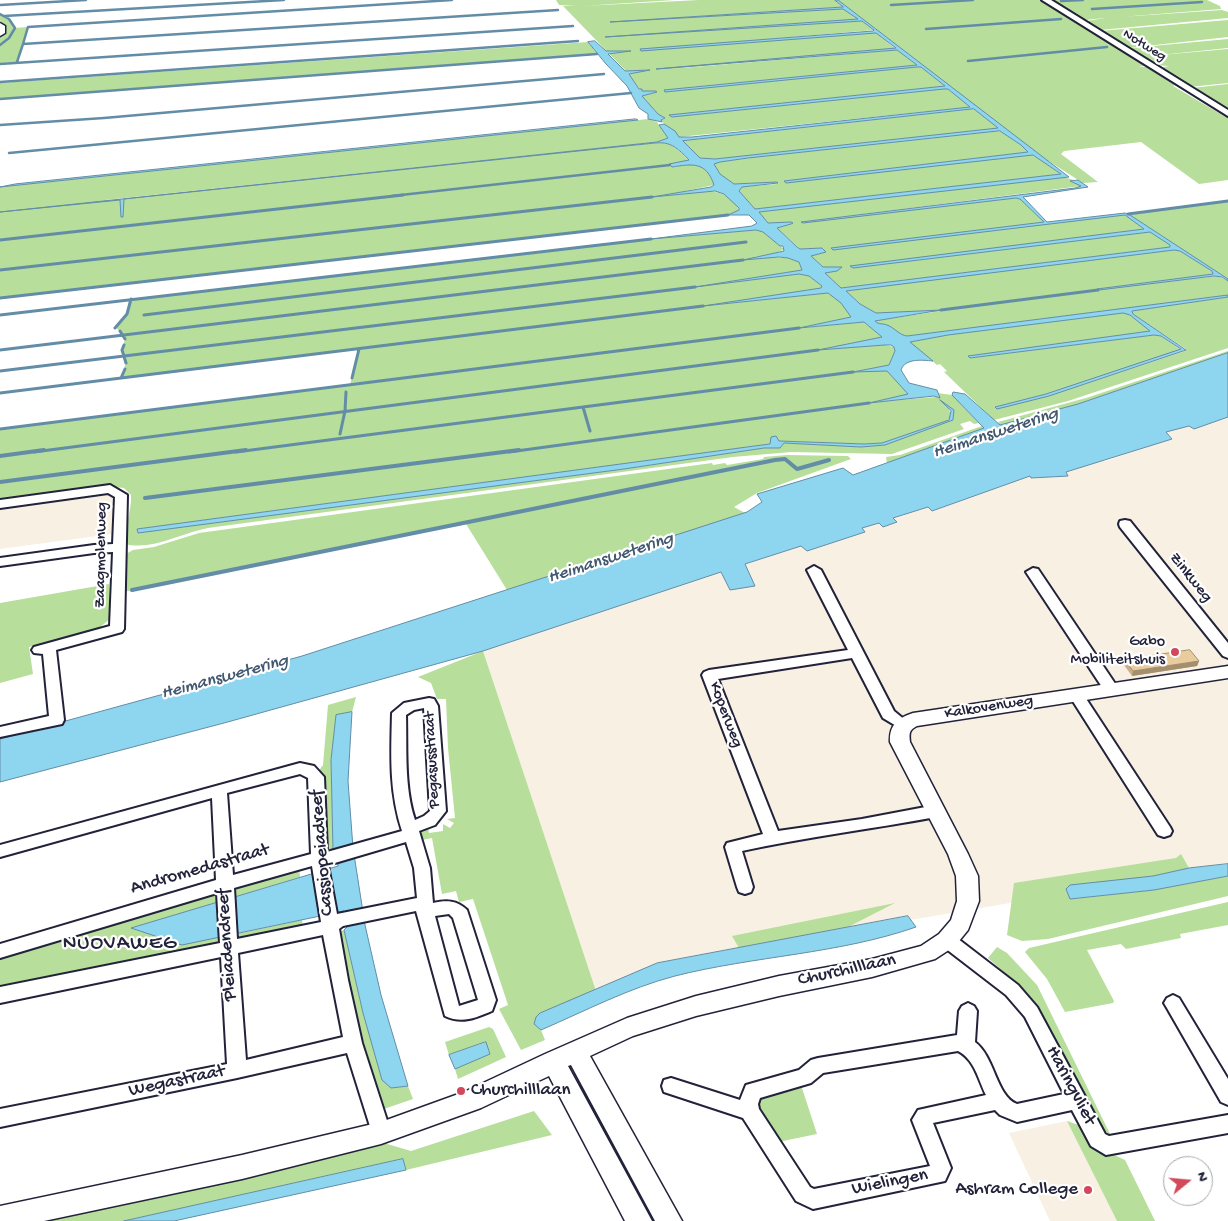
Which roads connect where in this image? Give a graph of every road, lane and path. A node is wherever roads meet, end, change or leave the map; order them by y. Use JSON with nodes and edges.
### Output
{"nodes":[{"id":1,"x":1046,"y":0,"type":"edge"},
{"id":2,"x":0,"y":26,"type":"edge"},
{"id":3,"x":0,"y":32,"type":"edge"},
{"id":4,"x":1228,"y":114,"type":"edge"},
{"id":5,"x":0,"y":504,"type":"edge"},
{"id":6,"x":1126,"y":524,"type":"dead end"},
{"id":7,"x":120,"y":548,"type":"junction"},
{"id":8,"x":0,"y":562,"type":"edge"},
{"id":9,"x":814,"y":570,"type":"dead end"},
{"id":10,"x":1033,"y":572,"type":"dead end"},
{"id":11,"x":857,"y":653,"type":"junction"},
{"id":12,"x":1228,"y":653,"type":"edge"},
{"id":13,"x":1226,"y":674,"type":"edge"},
{"id":14,"x":1112,"y":689,"type":"junction"},
{"id":15,"x":1076,"y":695,"type":"junction"},
{"id":16,"x":903,"y":726,"type":"junction"},
{"id":17,"x":0,"y":732,"type":"edge"},
{"id":18,"x":219,"y":791,"type":"junction"},
{"id":19,"x":936,"y":811,"type":"junction"},
{"id":20,"x":410,"y":831,"type":"junction"},
{"id":21,"x":1164,"y":831,"type":"dead end"},
{"id":22,"x":773,"y":838,"type":"junction"},
{"id":23,"x":0,"y":851,"type":"edge"},
{"id":24,"x":324,"y":862,"type":"junction"},
{"id":25,"x":224,"y":884,"type":"junction"},
{"id":26,"x":745,"y":887,"type":"dead end"},
{"id":27,"x":425,"y":908,"type":"junction"},
{"id":28,"x":332,"y":921,"type":"junction"},
{"id":29,"x":947,"y":940,"type":"junction"},
{"id":30,"x":228,"y":949,"type":"junction"},
{"id":31,"x":0,"y":951,"type":"edge"},
{"id":32,"x":0,"y":995,"type":"edge"},
{"id":33,"x":1173,"y":1003,"type":"dead end"},
{"id":34,"x":968,"y":1011,"type":"dead end"},
{"id":35,"x":353,"y":1043,"type":"junction"},
{"id":36,"x":966,"y":1045,"type":"junction"},
{"id":37,"x":576,"y":1051,"type":"junction"},
{"id":38,"x":553,"y":1061,"type":"junction"},
{"id":39,"x":237,"y":1070,"type":"junction"},
{"id":40,"x":671,"y":1086,"type":"dead end"},
{"id":41,"x":1228,"y":1096,"type":"edge"},
{"id":42,"x":1077,"y":1100,"type":"junction"},
{"id":43,"x":999,"y":1101,"type":"junction"},
{"id":44,"x":750,"y":1112,"type":"junction"},
{"id":45,"x":0,"y":1118,"type":"edge"},
{"id":46,"x":1228,"y":1124,"type":"edge"},
{"id":47,"x":381,"y":1132,"type":"junction"},
{"id":48,"x":0,"y":1218,"type":"edge"},
{"id":49,"x":639,"y":1221,"type":"edge"},
{"id":50,"x":669,"y":1221,"type":"edge"}],
"edges":[{"from":1,"to":4,"type":"street","name":"Notweg"},
{"from":2,"to":3,"type":"street"},
{"from":5,"to":7,"type":"street","name":"Zaagmolenweg"},
{"from":6,"to":12,"type":"street","name":"Zinkweg"},
{"from":7,"to":8,"type":"street"},
{"from":7,"to":17,"type":"street","name":"Zaagmolenweg"},
{"from":9,"to":11,"type":"street"},
{"from":10,"to":14,"type":"street"},
{"from":11,"to":16,"type":"street"},
{"from":11,"to":22,"type":"street","name":"Koperweg"},
{"from":13,"to":14,"type":"street","name":"Kalkovenweg"},
{"from":14,"to":15,"type":"street","name":"Kalkovenweg"},
{"from":15,"to":16,"type":"street","name":"Kalkovenweg"},
{"from":15,"to":21,"type":"street"},
{"from":16,"to":19,"type":"street"},
{"from":18,"to":23,"type":"street","name":"Cassiopeiadreef"},
{"from":18,"to":24,"type":"street","name":"Cassiopeiadreef"},
{"from":18,"to":25,"type":"street","name":"Pleiadendreef"},
{"from":19,"to":22,"type":"street"},
{"from":19,"to":29,"type":"street"},
{"from":20,"to":20,"type":"street","name":"Pegasusstraat"},
{"from":20,"to":24,"type":"street","name":"Andromedastraat"},
{"from":20,"to":27,"type":"street","name":"Pegasusstraat"},
{"from":22,"to":26,"type":"street"},
{"from":24,"to":25,"type":"street","name":"Andromedastraat"},
{"from":24,"to":28,"type":"street","name":"Cassiopeiadreef"},
{"from":25,"to":30,"type":"street","name":"Pleiadendreef"},
{"from":25,"to":31,"type":"street","name":"Andromedastraat"},
{"from":27,"to":27,"type":"street","name":"Pegasusstraat"},
{"from":27,"to":28,"type":"street"},
{"from":28,"to":30,"type":"street"},
{"from":28,"to":35,"type":"street","name":"Cassiopeiadreef"},
{"from":29,"to":37,"type":"street","name":"Churchilllaan"},
{"from":29,"to":42,"type":"street","name":"Haringvliet"},
{"from":30,"to":32,"type":"street"},
{"from":30,"to":39,"type":"street","name":"Pleiadendreef"},
{"from":33,"to":41,"type":"street"},
{"from":34,"to":36,"type":"street"},
{"from":35,"to":39,"type":"street","name":"Wegastraat"},
{"from":35,"to":47,"type":"street","name":"Cassiopeiadreef"},
{"from":36,"to":43,"type":"street"},
{"from":36,"to":44,"type":"street"},
{"from":37,"to":38,"type":"street","name":"Churchilllaan"},
{"from":37,"to":50,"type":"street"},
{"from":38,"to":47,"type":"street","name":"Churchilllaan"},
{"from":38,"to":49,"type":"street"},
{"from":39,"to":45,"type":"street","name":"Wegastraat"},
{"from":40,"to":44,"type":"street"},
{"from":42,"to":43,"type":"street"},
{"from":42,"to":46,"type":"street","name":"Haringvliet"},
{"from":43,"to":44,"type":"street","name":"Wielingen"},
{"from":47,"to":48,"type":"street","name":"Churchilllaan"}]}
